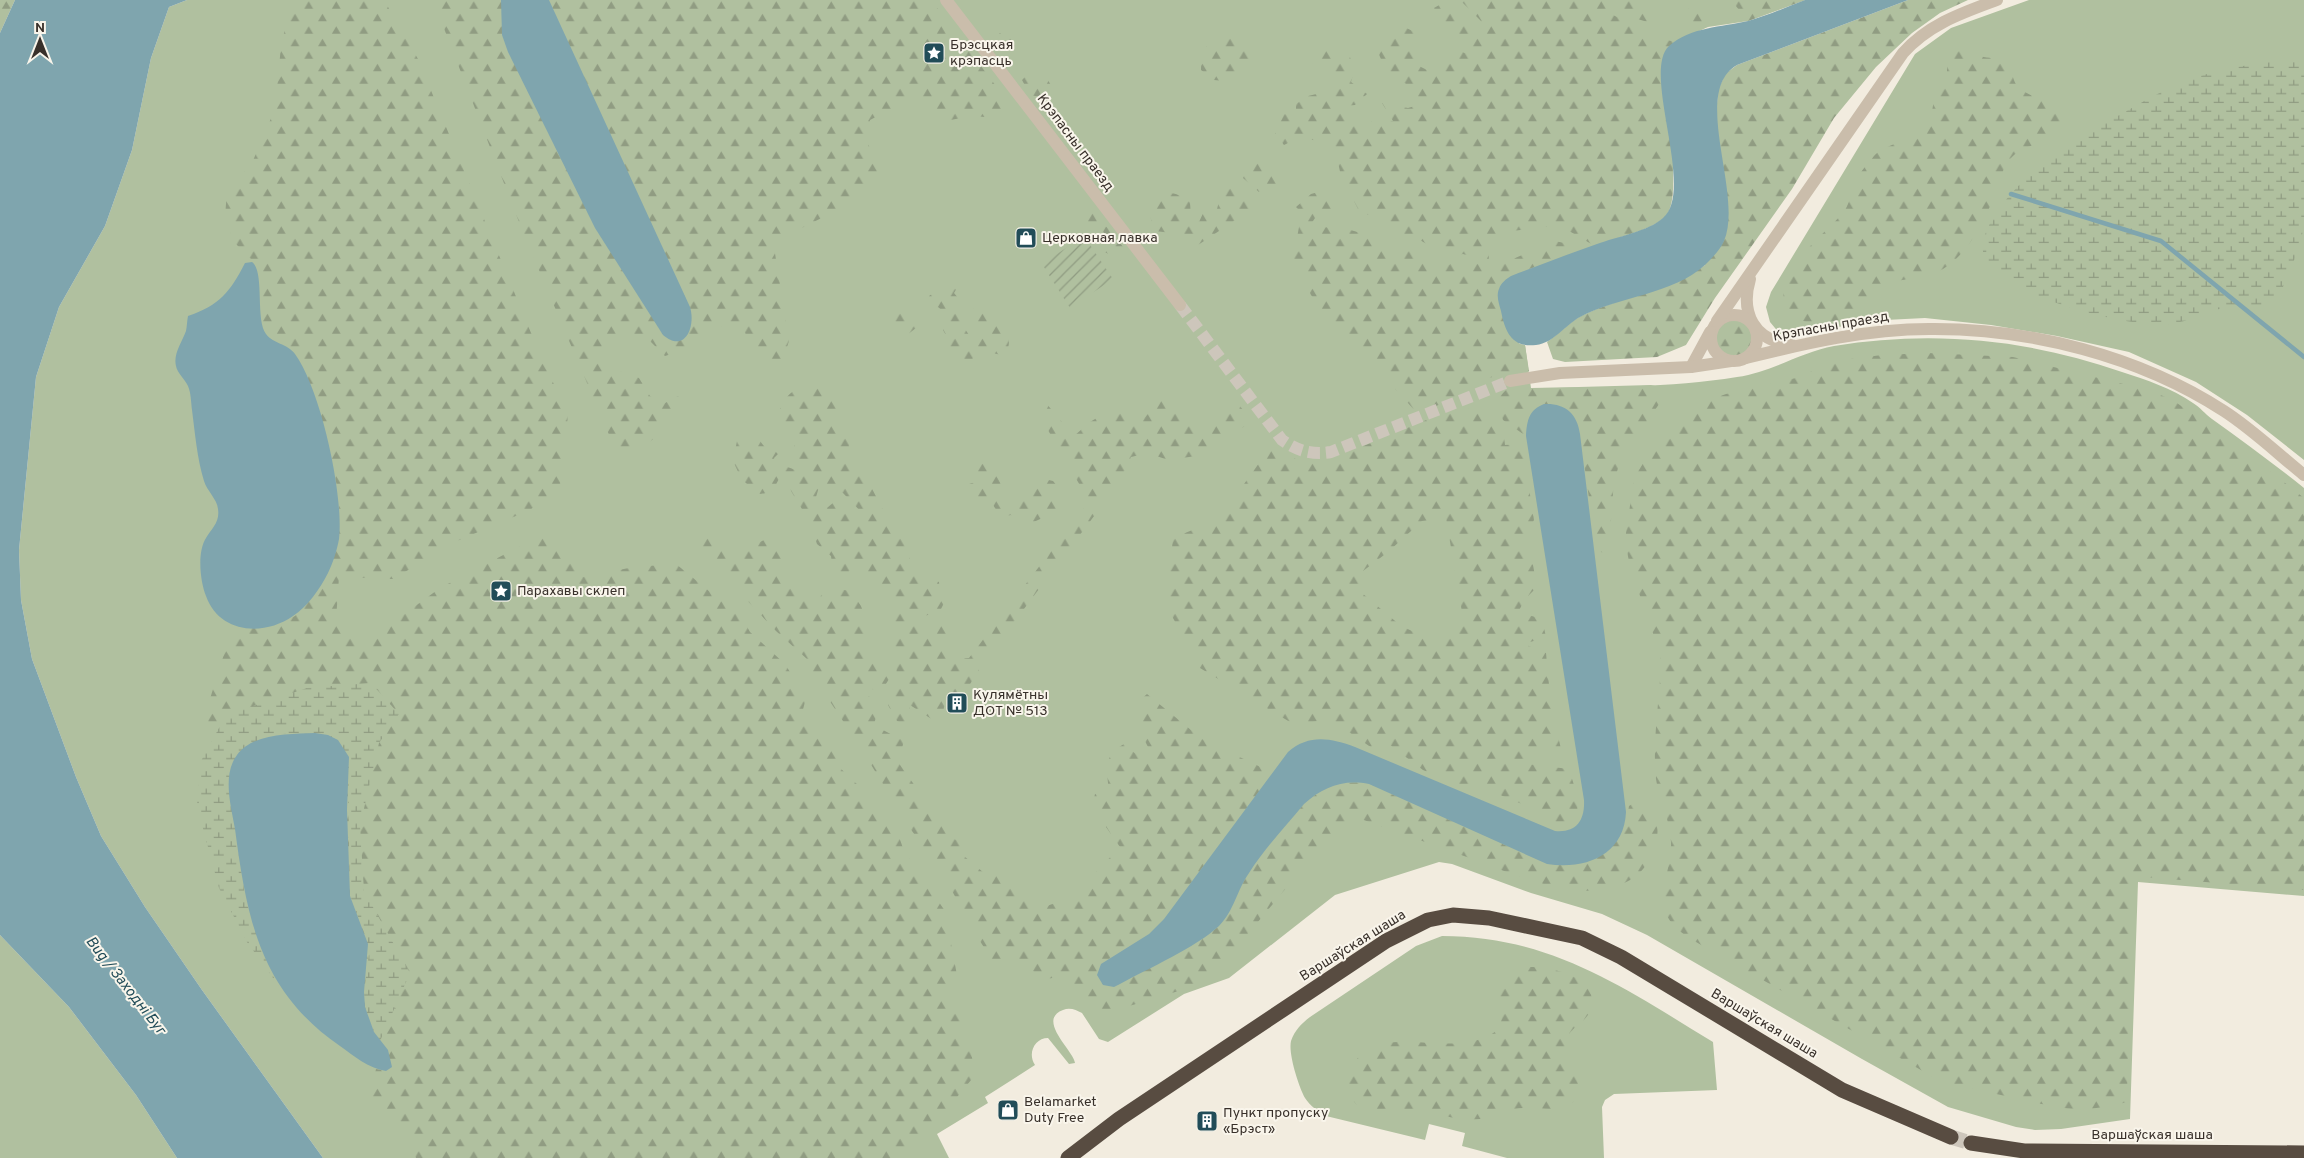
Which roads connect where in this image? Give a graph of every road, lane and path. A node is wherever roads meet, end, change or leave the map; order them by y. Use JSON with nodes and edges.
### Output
{"nodes":[{"id":1,"x":946,"y":0,"type":"edge"},
{"id":2,"x":1997,"y":0,"type":"edge"},
{"id":3,"x":1754,"y":268,"type":"junction"},
{"id":4,"x":1180,"y":305,"type":"tunnel mouth"},
{"id":5,"x":1752,"y":324,"type":"junction"},
{"id":6,"x":1714,"y":325,"type":"junction"},
{"id":7,"x":1800,"y":345,"type":"junction"},
{"id":8,"x":1746,"y":358,"type":"junction"},
{"id":9,"x":1731,"y":362,"type":"junction"},
{"id":10,"x":1691,"y":367,"type":"junction"},
{"id":11,"x":1510,"y":381,"type":"tunnel mouth"},
{"id":12,"x":2304,"y":475,"type":"edge"},
{"id":13,"x":1951,"y":1137,"type":"tunnel mouth"},
{"id":14,"x":1971,"y":1142,"type":"tunnel mouth"},
{"id":15,"x":2304,"y":1153,"type":"edge"},
{"id":16,"x":1068,"y":1158,"type":"edge"}],
"edges":[{"from":1,"to":4,"type":"street","name":"Крэпасны праезд"},
{"from":2,"to":3,"type":"street"},
{"from":3,"to":5,"type":"street"},
{"from":3,"to":6,"type":"street"},
{"from":5,"to":6,"type":"street"},
{"from":5,"to":7,"type":"street"},
{"from":5,"to":8,"type":"street"},
{"from":6,"to":9,"type":"street"},
{"from":6,"to":10,"type":"street"},
{"from":7,"to":8,"type":"street","name":"Крэпасны праезд"},
{"from":7,"to":12,"type":"street","name":"Крэпасны праезд"},
{"from":8,"to":9,"type":"street"},
{"from":9,"to":10,"type":"street"},
{"from":10,"to":11,"type":"street"},
{"from":13,"to":16,"type":"highway","name":"Варшаўская шаша"},
{"from":14,"to":15,"type":"highway","name":"Варшаўская шаша"}]}
